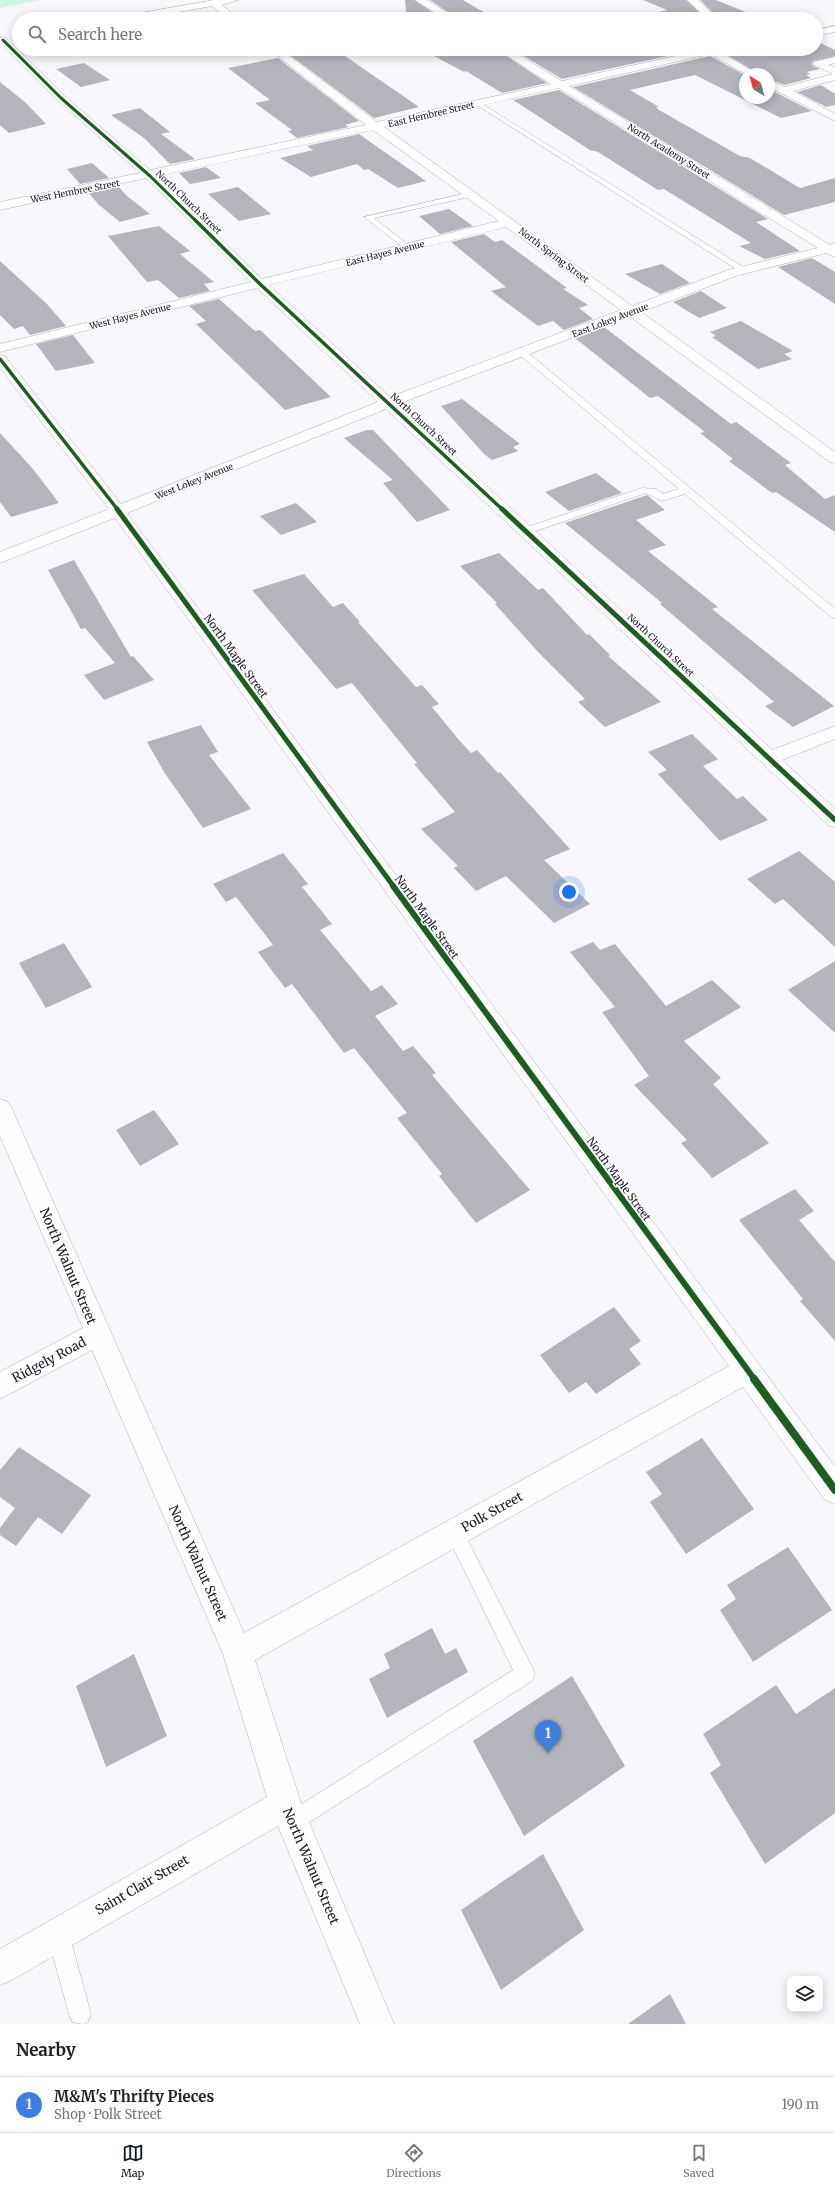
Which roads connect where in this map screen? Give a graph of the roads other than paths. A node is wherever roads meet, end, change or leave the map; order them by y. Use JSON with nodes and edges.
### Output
{"nodes":[{"id":1,"x":233,"y":0,"type":"edge"},
{"id":2,"x":420,"y":0,"type":"edge"},
{"id":3,"x":692,"y":0,"type":"edge"},
{"id":4,"x":214,"y":4,"type":"junction"},
{"id":5,"x":166,"y":12,"type":"edge"},
{"id":6,"x":225,"y":12,"type":"edge"},
{"id":7,"x":440,"y":12,"type":"edge"},
{"id":8,"x":707,"y":12,"type":"edge"},
{"id":9,"x":835,"y":29,"type":"edge"},
{"id":10,"x":823,"y":32,"type":"edge"},
{"id":11,"x":22,"y":56,"type":"edge"},
{"id":12,"x":283,"y":56,"type":"edge"},
{"id":13,"x":513,"y":56,"type":"edge"},
{"id":14,"x":691,"y":56,"type":"edge"},
{"id":15,"x":723,"y":56,"type":"edge"},
{"id":16,"x":835,"y":60,"type":"edge"},
{"id":17,"x":743,"y":68,"type":"edge"},
{"id":18,"x":835,"y":72,"type":"edge"},
{"id":19,"x":835,"y":77,"type":"edge"},
{"id":20,"x":559,"y":84,"type":"junction"},
{"id":21,"x":775,"y":87,"type":"edge"},
{"id":22,"x":782,"y":91,"type":"junction"},
{"id":23,"x":477,"y":103,"type":"junction"},
{"id":24,"x":835,"y":118,"type":"edge"},
{"id":25,"x":375,"y":126,"type":"junction"},
{"id":26,"x":150,"y":176,"type":"junction"},
{"id":27,"x":471,"y":194,"type":"junction"},
{"id":28,"x":0,"y":206,"type":"edge"},
{"id":29,"x":510,"y":222,"type":"junction"},
{"id":30,"x":407,"y":248,"type":"junction"},
{"id":31,"x":833,"y":250,"type":"edge"},
{"id":32,"x":744,"y":270,"type":"junction"},
{"id":33,"x":260,"y":284,"type":"junction"},
{"id":34,"x":631,"y":312,"type":"junction"},
{"id":35,"x":0,"y":348,"type":"edge"},
{"id":36,"x":523,"y":353,"type":"junction"},
{"id":37,"x":0,"y":359,"type":"edge"},
{"id":38,"x":388,"y":403,"type":"junction"},
{"id":39,"x":835,"y":459,"type":"edge"},
{"id":40,"x":686,"y":490,"type":"junction"},
{"id":41,"x":119,"y":512,"type":"junction"},
{"id":42,"x":526,"y":531,"type":"junction"},
{"id":43,"x":0,"y":558,"type":"edge"},
{"id":44,"x":835,"y":615,"type":"edge"},
{"id":45,"x":835,"y":732,"type":"edge"},
{"id":46,"x":770,"y":758,"type":"junction"},
{"id":47,"x":835,"y":820,"type":"edge"},
{"id":48,"x":0,"y":1109,"type":"edge"},
{"id":49,"x":97,"y":1334,"type":"junction"},
{"id":50,"x":746,"y":1370,"type":"junction"},
{"id":51,"x":0,"y":1386,"type":"edge"},
{"id":52,"x":835,"y":1490,"type":"edge"},
{"id":53,"x":455,"y":1533,"type":"junction"},
{"id":54,"x":238,"y":1653,"type":"junction"},
{"id":55,"x":289,"y":1813,"type":"junction"},
{"id":56,"x":58,"y":1934,"type":"junction"},
{"id":57,"x":0,"y":1968,"type":"edge"},
{"id":58,"x":80,"y":2014,"type":"dead end"},
{"id":59,"x":377,"y":2024,"type":"edge"}],
"edges":[{"from":1,"to":4,"type":"street"},
{"from":2,"to":7,"type":"street"},
{"from":3,"to":8,"type":"street"},
{"from":4,"to":5,"type":"street"},
{"from":4,"to":6,"type":"street"},
{"from":9,"to":10,"type":"street"},
{"from":11,"to":26,"type":"street","name":"North Church Street"},
{"from":12,"to":25,"type":"street","name":"North Spring Street"},
{"from":13,"to":20,"type":"street","name":"North Academy Street"},
{"from":14,"to":20,"type":"street","name":"East Hembree Street"},
{"from":15,"to":17,"type":"street"},
{"from":16,"to":18,"type":"street"},
{"from":19,"to":22,"type":"street"},
{"from":20,"to":23,"type":"street","name":"East Hembree Street"},
{"from":20,"to":31,"type":"street","name":"North Academy Street"},
{"from":21,"to":22,"type":"street"},
{"from":22,"to":24,"type":"street"},
{"from":23,"to":25,"type":"street","name":"East Hembree Street"},
{"from":23,"to":32,"type":"lane"},
{"from":25,"to":26,"type":"street","name":"East Hembree Street"},
{"from":25,"to":27,"type":"street","name":"North Spring Street"},
{"from":26,"to":28,"type":"street","name":"West Hembree Street"},
{"from":26,"to":33,"type":"street","name":"North Church Street"},
{"from":27,"to":29,"type":"street","name":"North Spring Street"},
{"from":27,"to":30,"type":"lane"},
{"from":29,"to":30,"type":"street","name":"East Hayes Avenue"},
{"from":29,"to":34,"type":"street","name":"North Spring Street"},
{"from":30,"to":33,"type":"street","name":"East Hayes Avenue"},
{"from":31,"to":32,"type":"street","name":"East Lokey Avenue"},
{"from":32,"to":34,"type":"street","name":"East Lokey Avenue"},
{"from":33,"to":35,"type":"street","name":"West Hayes Avenue"},
{"from":33,"to":38,"type":"street","name":"North Church Street"},
{"from":34,"to":36,"type":"street","name":"East Lokey Avenue"},
{"from":34,"to":39,"type":"street","name":"North Spring Street"},
{"from":36,"to":38,"type":"street","name":"East Lokey Avenue"},
{"from":36,"to":40,"type":"lane"},
{"from":37,"to":41,"type":"street","name":"North Maple Street"},
{"from":38,"to":41,"type":"street","name":"West Lokey Avenue"},
{"from":38,"to":42,"type":"street","name":"North Church Street"},
{"from":40,"to":42,"type":"lane"},
{"from":40,"to":44,"type":"lane"},
{"from":41,"to":43,"type":"street","name":"West Lokey Avenue"},
{"from":41,"to":50,"type":"street","name":"North Maple Street"},
{"from":42,"to":46,"type":"street","name":"North Church Street"},
{"from":45,"to":46,"type":"street"},
{"from":46,"to":47,"type":"street","name":"North Church Street"},
{"from":48,"to":49,"type":"street","name":"North Walnut Street"},
{"from":49,"to":51,"type":"street","name":"Ridgely Road"},
{"from":49,"to":54,"type":"street","name":"North Walnut Street"},
{"from":50,"to":52,"type":"street","name":"North Maple Street"},
{"from":50,"to":53,"type":"street","name":"Polk Street"},
{"from":53,"to":54,"type":"street","name":"Polk Street"},
{"from":53,"to":55,"type":"lane"},
{"from":54,"to":55,"type":"street","name":"North Walnut Street"},
{"from":55,"to":56,"type":"street","name":"Saint Clair Street"},
{"from":55,"to":59,"type":"street","name":"North Walnut Street"},
{"from":56,"to":57,"type":"street","name":"Saint Clair Street"},
{"from":56,"to":58,"type":"lane"}]}
